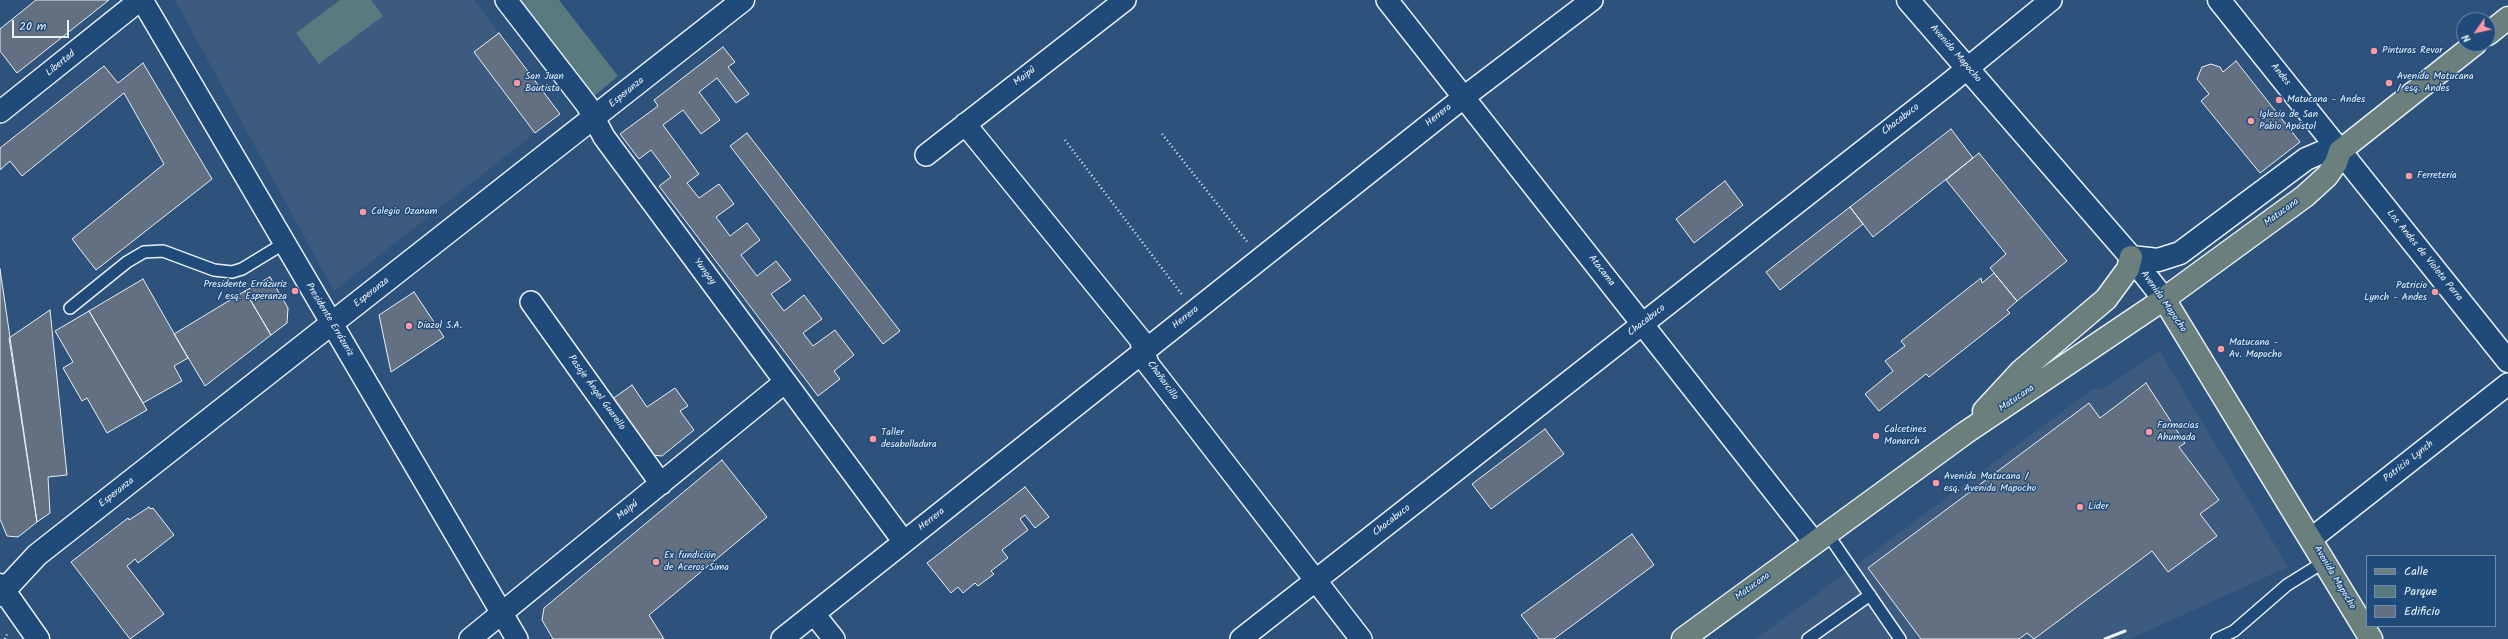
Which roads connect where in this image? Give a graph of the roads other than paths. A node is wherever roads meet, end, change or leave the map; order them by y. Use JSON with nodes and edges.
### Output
{"nodes":[{"id":1,"x":141,"y":0,"type":"edge"},
{"id":2,"x":506,"y":0,"type":"edge"},
{"id":3,"x":743,"y":0,"type":"edge"},
{"id":4,"x":1125,"y":0,"type":"edge"},
{"id":5,"x":1387,"y":0,"type":"edge"},
{"id":6,"x":1592,"y":0,"type":"edge"},
{"id":7,"x":1908,"y":0,"type":"edge"},
{"id":8,"x":2051,"y":0,"type":"edge"},
{"id":9,"x":2219,"y":0,"type":"edge"},
{"id":10,"x":2508,"y":18,"type":"edge"},
{"id":11,"x":2496,"y":28,"type":"edge"},
{"id":12,"x":2465,"y":52,"type":"edge"},
{"id":13,"x":1967,"y":68,"type":"junction"},
{"id":14,"x":1464,"y":97,"type":"junction"},
{"id":15,"x":0,"y":112,"type":"edge"},
{"id":16,"x":594,"y":119,"type":"junction"},
{"id":17,"x":965,"y":124,"type":"junction"},
{"id":18,"x":2340,"y":151,"type":"junction"},
{"id":19,"x":926,"y":155,"type":"dead end"},
{"id":20,"x":283,"y":244,"type":"junction"},
{"id":21,"x":2131,"y":257,"type":"junction"},
{"id":22,"x":2164,"y":299,"type":"junction"},
{"id":23,"x":531,"y":302,"type":"dead end"},
{"id":24,"x":70,"y":308,"type":"dead end"},
{"id":25,"x":1643,"y":324,"type":"junction"},
{"id":26,"x":331,"y":325,"type":"junction"},
{"id":27,"x":1144,"y":352,"type":"junction"},
{"id":28,"x":2508,"y":361,"type":"edge"},
{"id":29,"x":785,"y":382,"type":"junction"},
{"id":30,"x":2508,"y":384,"type":"edge"},
{"id":31,"x":1965,"y":434,"type":"junction"},
{"id":32,"x":661,"y":484,"type":"junction"},
{"id":33,"x":1820,"y":538,"type":"junction"},
{"id":34,"x":2311,"y":539,"type":"junction"},
{"id":35,"x":904,"y":542,"type":"junction"},
{"id":36,"x":2324,"y":562,"type":"junction"},
{"id":37,"x":1316,"y":581,"type":"junction"},
{"id":38,"x":1,"y":590,"type":"edge"},
{"id":39,"x":1870,"y":595,"type":"junction"},
{"id":40,"x":502,"y":614,"type":"junction"},
{"id":41,"x":814,"y":614,"type":"junction"},
{"id":42,"x":1687,"y":638,"type":"edge"},
{"id":43,"x":38,"y":639,"type":"edge"},
{"id":44,"x":470,"y":639,"type":"edge"},
{"id":45,"x":517,"y":639,"type":"edge"},
{"id":46,"x":782,"y":639,"type":"edge"},
{"id":47,"x":834,"y":639,"type":"edge"},
{"id":48,"x":1241,"y":639,"type":"edge"},
{"id":49,"x":1361,"y":639,"type":"edge"},
{"id":50,"x":1808,"y":639,"type":"edge"},
{"id":51,"x":1900,"y":639,"type":"edge"},
{"id":52,"x":2217,"y":639,"type":"edge"},
{"id":53,"x":2371,"y":639,"type":"edge"}],
"edges":[{"from":1,"to":15,"type":"street","name":"Libertad"},
{"from":1,"to":20,"type":"street","name":"Presidente Errázuriz"},
{"from":2,"to":16,"type":"street","name":"Yungay"},
{"from":3,"to":16,"type":"main road","name":"Esperanza"},
{"from":4,"to":17,"type":"street","name":"Maipú"},
{"from":5,"to":14,"type":"street","name":"Atacama"},
{"from":6,"to":14,"type":"street","name":"Herrera"},
{"from":7,"to":13,"type":"main road","name":"Avenida Mapocho"},
{"from":8,"to":13,"type":"street","name":"Chacabuco"},
{"from":9,"to":18,"type":"main road","name":"Andes"},
{"from":10,"to":11,"type":"main road"},
{"from":12,"to":18,"type":"main road","name":"Matucana"},
{"from":13,"to":21,"type":"main road","name":"Avenida Mapocho"},
{"from":13,"to":25,"type":"street","name":"Chacabuco"},
{"from":14,"to":25,"type":"street","name":"Atacama"},
{"from":14,"to":27,"type":"street","name":"Herrera"},
{"from":16,"to":26,"type":"main road","name":"Esperanza"},
{"from":16,"to":29,"type":"street","name":"Yungay"},
{"from":17,"to":19,"type":"street","name":"Maipú"},
{"from":17,"to":27,"type":"street","name":"Chañarcillo"},
{"from":18,"to":21,"type":"main road"},
{"from":18,"to":22,"type":"main road","name":"Matucana"},
{"from":18,"to":28,"type":"main road","name":"Los Andes de Violeta Parra"},
{"from":20,"to":24,"type":"lane"},
{"from":20,"to":26,"type":"street","name":"Presidente Errázuriz"},
{"from":21,"to":22,"type":"main road","name":"Avenida Mapocho"},
{"from":21,"to":31,"type":"main road"},
{"from":22,"to":31,"type":"main road","name":"Matucana"},
{"from":22,"to":34,"type":"main road","name":"Avenida Mapocho"},
{"from":23,"to":32,"type":"street","name":"Pasaje Ángel Guarello"},
{"from":25,"to":33,"type":"street","name":"Atacama"},
{"from":25,"to":37,"type":"street","name":"Chacabuco"},
{"from":26,"to":38,"type":"main road","name":"Esperanza"},
{"from":26,"to":40,"type":"street","name":"Presidente Errázuriz"},
{"from":27,"to":35,"type":"street","name":"Herrera"},
{"from":27,"to":37,"type":"street","name":"Chañarcillo"},
{"from":29,"to":32,"type":"street","name":"Maipú"},
{"from":29,"to":35,"type":"street","name":"Yungay"},
{"from":30,"to":34,"type":"street","name":"Patricio Lynch"},
{"from":31,"to":33,"type":"main road","name":"Matucana"},
{"from":32,"to":40,"type":"street","name":"Maipú"},
{"from":33,"to":39,"type":"lane"},
{"from":33,"to":42,"type":"main road","name":"Matucana"},
{"from":34,"to":36,"type":"main road","name":"Avenida Mapocho"},
{"from":35,"to":41,"type":"street","name":"Herrera"},
{"from":36,"to":52,"type":"lane"},
{"from":36,"to":53,"type":"main road","name":"Avenida Mapocho"},
{"from":37,"to":48,"type":"street","name":"Chacabuco"},
{"from":37,"to":49,"type":"street","name":"Chañarcillo"},
{"from":38,"to":43,"type":"main road"},
{"from":39,"to":50,"type":"lane"},
{"from":39,"to":51,"type":"lane"},
{"from":40,"to":44,"type":"street","name":"Maipú"},
{"from":40,"to":45,"type":"street","name":"Presidente Errázuriz"},
{"from":41,"to":46,"type":"street","name":"Herrera"},
{"from":41,"to":47,"type":"street"}]}
